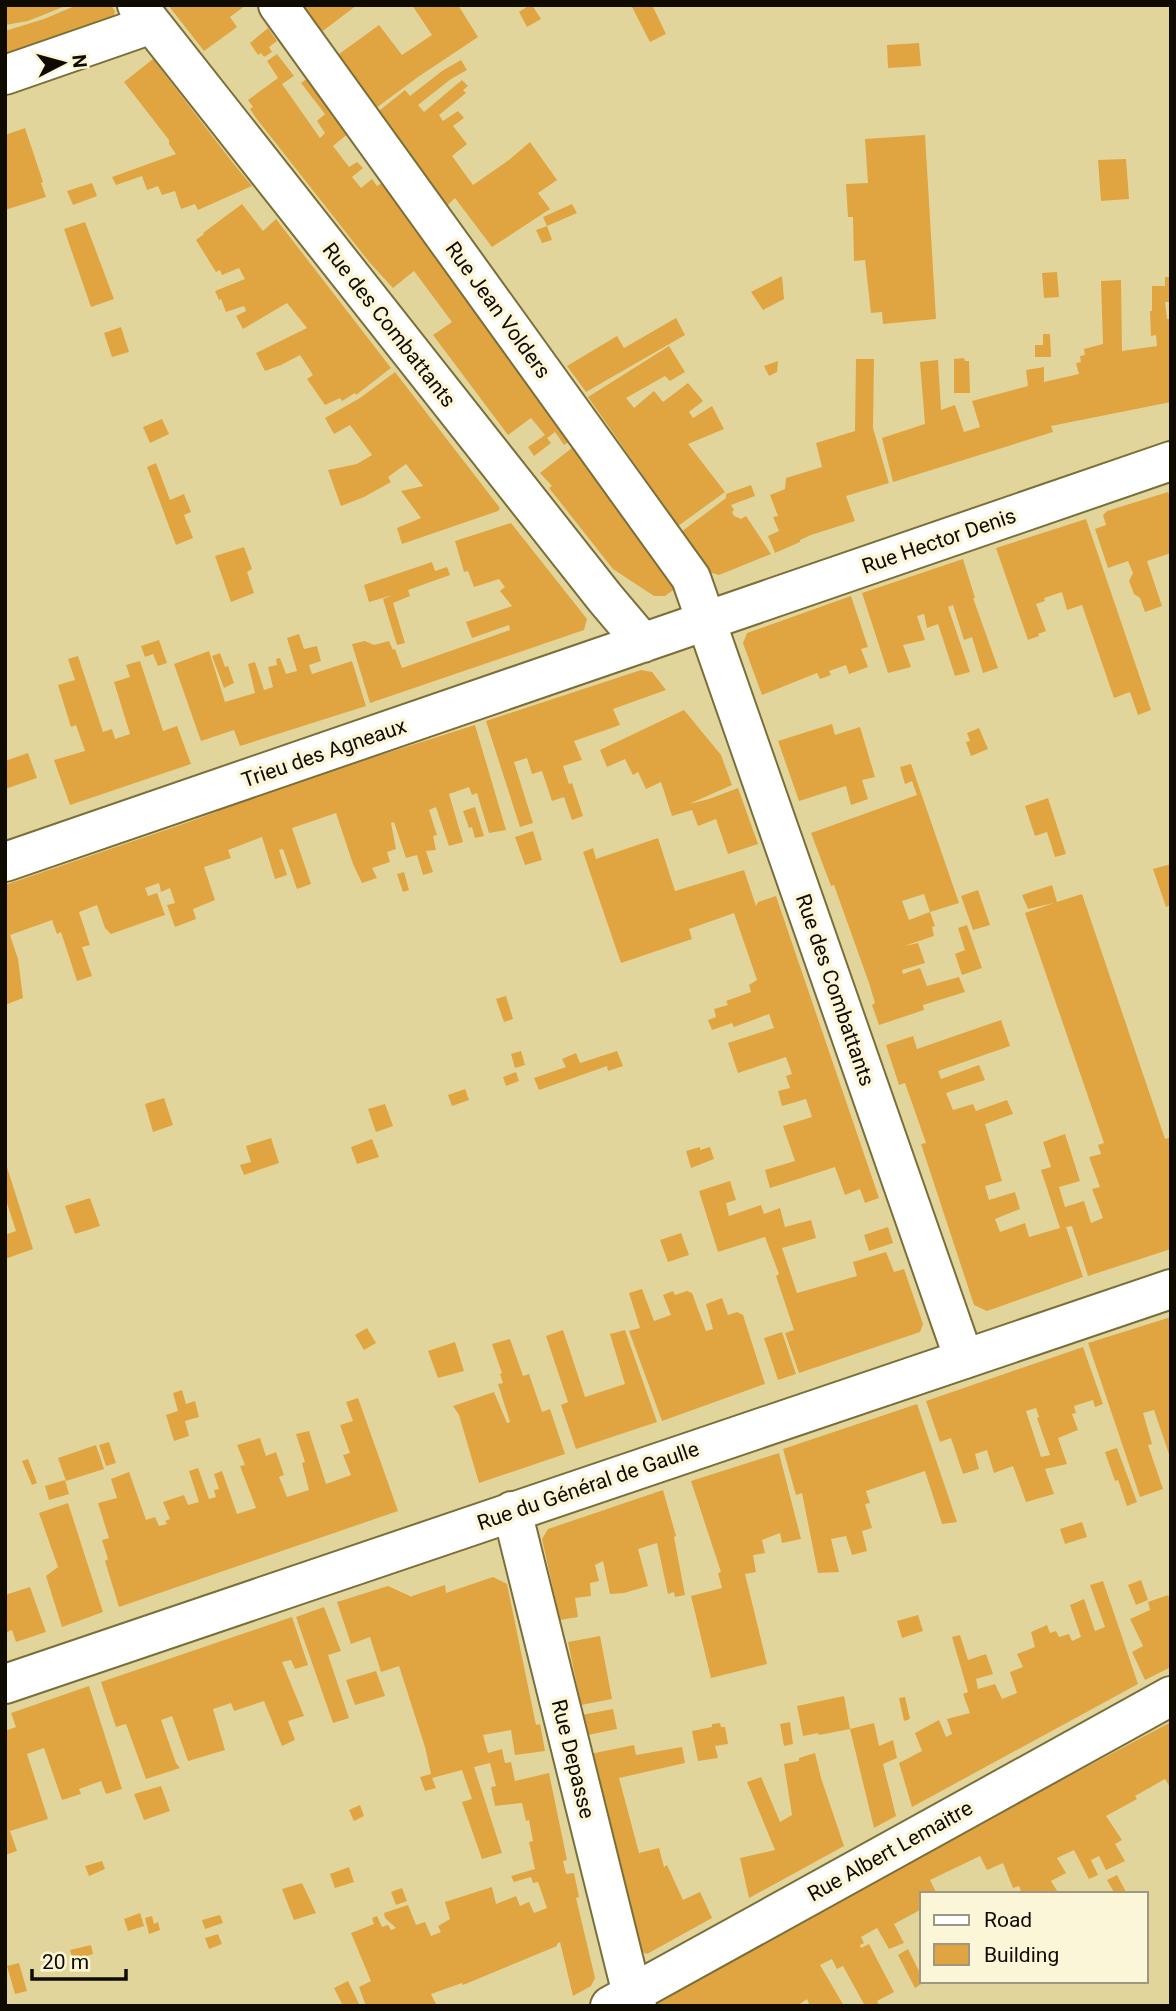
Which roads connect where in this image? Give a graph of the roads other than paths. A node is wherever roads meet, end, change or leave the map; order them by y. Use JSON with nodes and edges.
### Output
{"nodes":[{"id":1,"x":278,"y":5,"type":"edge"},
{"id":2,"x":145,"y":15,"type":"edge"},
{"id":3,"x":5,"y":75,"type":"edge"},
{"id":4,"x":1171,"y":461,"type":"edge"},
{"id":5,"x":707,"y":621,"type":"junction"},
{"id":6,"x":643,"y":643,"type":"junction"},
{"id":7,"x":5,"y":862,"type":"edge"},
{"id":8,"x":1171,"y":1289,"type":"edge"},
{"id":9,"x":964,"y":1359,"type":"junction"},
{"id":10,"x":512,"y":1511,"type":"junction"},
{"id":11,"x":5,"y":1684,"type":"edge"},
{"id":12,"x":1171,"y":1696,"type":"edge"},
{"id":13,"x":626,"y":2002,"type":"edge"}],
"edges":[{"from":1,"to":5,"type":"street","name":"Rue Jean Volders"},
{"from":2,"to":3,"type":"street"},
{"from":2,"to":6,"type":"street","name":"Rue des Combattants"},
{"from":4,"to":5,"type":"street","name":"Rue Hector Denis"},
{"from":5,"to":6,"type":"street","name":"Rue Hector Denis"},
{"from":5,"to":9,"type":"street","name":"Rue des Combattants"},
{"from":6,"to":7,"type":"street","name":"Trieu des Agneaux"},
{"from":8,"to":9,"type":"street","name":"Rue du Général de Gaulle"},
{"from":9,"to":10,"type":"street","name":"Rue du Général de Gaulle"},
{"from":10,"to":11,"type":"street","name":"Rue du Général de Gaulle"},
{"from":10,"to":13,"type":"street","name":"Rue Depasse"},
{"from":12,"to":13,"type":"street","name":"Rue Albert Lemaitre"}]}
